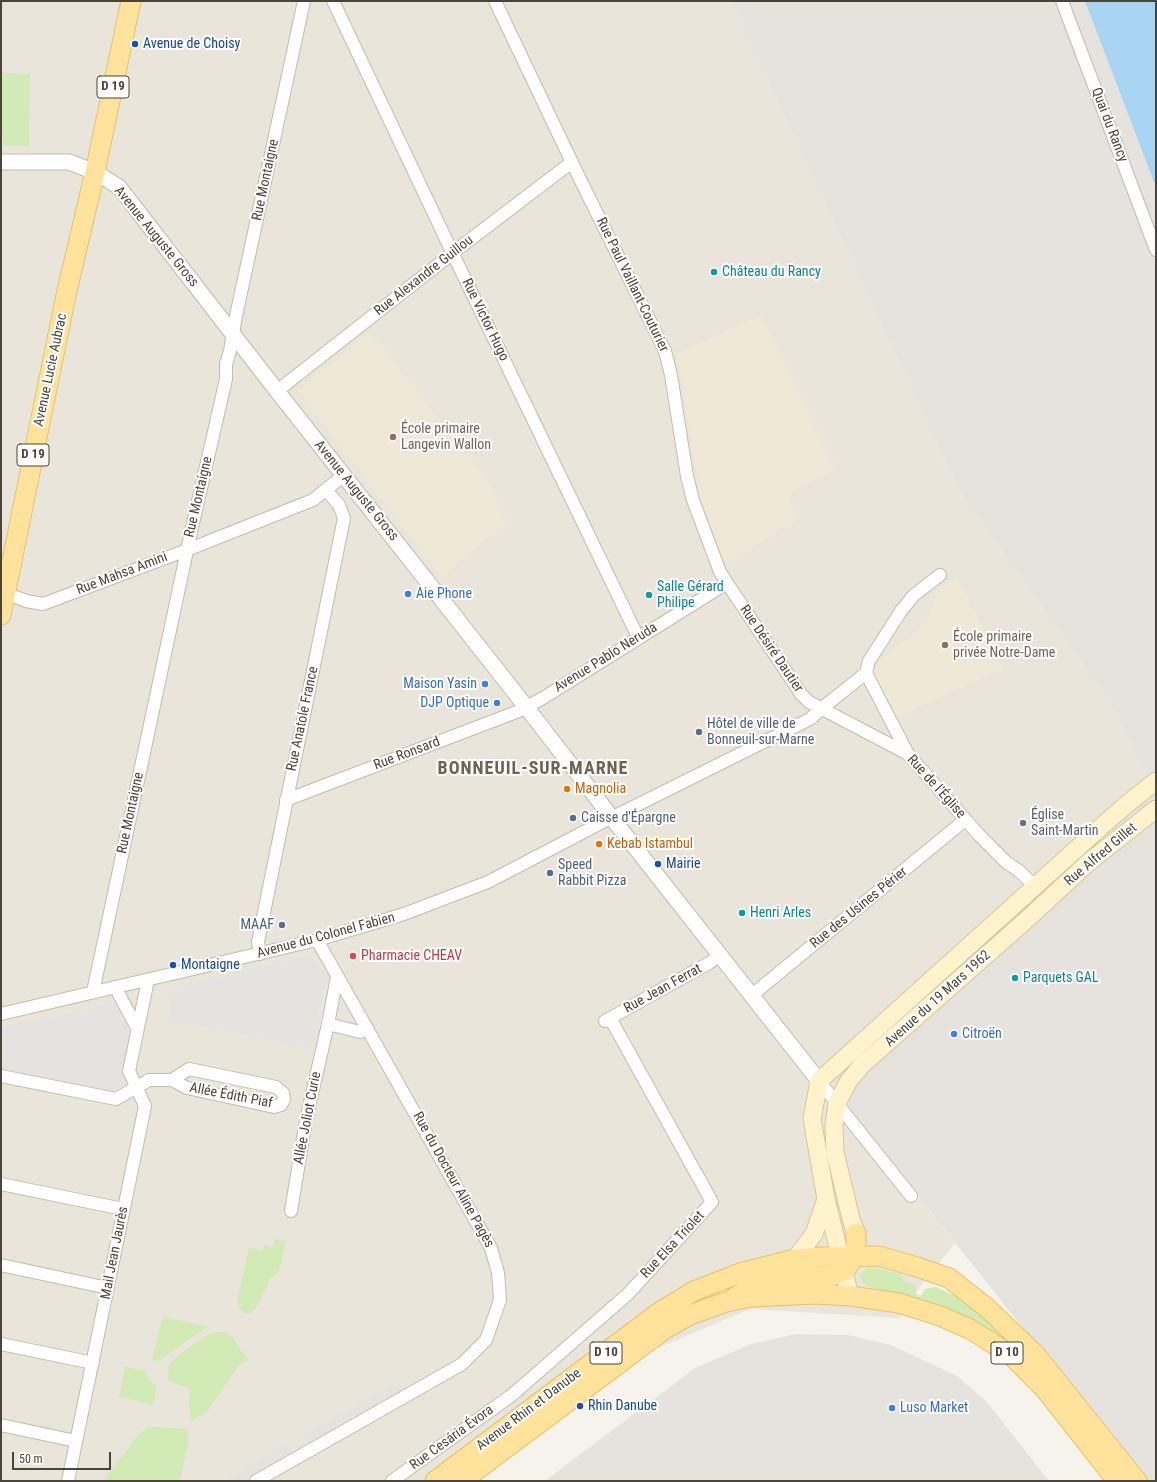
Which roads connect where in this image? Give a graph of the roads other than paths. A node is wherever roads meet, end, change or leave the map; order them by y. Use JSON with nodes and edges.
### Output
{"nodes":[{"id":1,"x":131,"y":1,"type":"edge"},
{"id":2,"x":304,"y":1,"type":"edge"},
{"id":3,"x":333,"y":1,"type":"edge"},
{"id":4,"x":496,"y":1,"type":"edge"},
{"id":5,"x":1062,"y":1,"type":"edge"},
{"id":6,"x":1,"y":162,"type":"edge"},
{"id":7,"x":572,"y":162,"type":"junction"},
{"id":8,"x":95,"y":172,"type":"junction"},
{"id":9,"x":1156,"y":250,"type":"edge"},
{"id":10,"x":453,"y":254,"type":"junction"},
{"id":11,"x":233,"y":334,"type":"junction"},
{"id":12,"x":277,"y":391,"type":"junction"},
{"id":13,"x":344,"y":475,"type":"junction"},
{"id":14,"x":326,"y":490,"type":"junction"},
{"id":15,"x":187,"y":550,"type":"junction"},
{"id":16,"x":940,"y":575,"type":"dead end"},
{"id":17,"x":727,"y":584,"type":"junction"},
{"id":18,"x":6,"y":593,"type":"junction"},
{"id":19,"x":1,"y":615,"type":"edge"},
{"id":20,"x":638,"y":637,"type":"junction"},
{"id":21,"x":866,"y":674,"type":"junction"},
{"id":22,"x":527,"y":707,"type":"junction"},
{"id":23,"x":821,"y":709,"type":"junction"},
{"id":24,"x":908,"y":754,"type":"junction"},
{"id":25,"x":1156,"y":781,"type":"edge"},
{"id":26,"x":286,"y":800,"type":"junction"},
{"id":27,"x":1156,"y":809,"type":"edge"},
{"id":28,"x":612,"y":817,"type":"junction"},
{"id":29,"x":965,"y":820,"type":"junction"},
{"id":30,"x":1035,"y":886,"type":"junction"},
{"id":31,"x":1047,"y":901,"type":"joint"},
{"id":32,"x":317,"y":940,"type":"junction"},
{"id":33,"x":260,"y":954,"type":"junction"},
{"id":34,"x":720,"y":955,"type":"junction"},
{"id":35,"x":337,"y":977,"type":"junction"},
{"id":36,"x":148,"y":980,"type":"junction"},
{"id":37,"x":115,"y":987,"type":"junction"},
{"id":38,"x":93,"y":992,"type":"junction"},
{"id":39,"x":752,"y":995,"type":"junction"},
{"id":40,"x":1,"y":1014,"type":"edge"},
{"id":41,"x":607,"y":1019,"type":"joint"},
{"id":42,"x":328,"y":1024,"type":"junction"},
{"id":43,"x":137,"y":1028,"type":"junction"},
{"id":44,"x":367,"y":1028,"type":"junction"},
{"id":45,"x":1,"y":1076,"type":"edge"},
{"id":46,"x":172,"y":1080,"type":"junction"},
{"id":47,"x":820,"y":1081,"type":"junction"},
{"id":48,"x":136,"y":1087,"type":"junction"},
{"id":49,"x":837,"y":1103,"type":"junction"},
{"id":50,"x":1,"y":1184,"type":"edge"},
{"id":51,"x":911,"y":1196,"type":"dead end"},
{"id":52,"x":826,"y":1199,"type":"junction"},
{"id":53,"x":123,"y":1209,"type":"junction"},
{"id":54,"x":291,"y":1211,"type":"dead end"},
{"id":55,"x":856,"y":1233,"type":"junction"},
{"id":56,"x":879,"y":1256,"type":"junction"},
{"id":57,"x":795,"y":1259,"type":"junction"},
{"id":58,"x":846,"y":1261,"type":"junction"},
{"id":59,"x":1,"y":1265,"type":"edge"},
{"id":60,"x":108,"y":1288,"type":"junction"},
{"id":61,"x":850,"y":1296,"type":"junction"},
{"id":62,"x":726,"y":1302,"type":"junction"},
{"id":63,"x":1,"y":1344,"type":"edge"},
{"id":64,"x":93,"y":1363,"type":"junction"},
{"id":65,"x":512,"y":1395,"type":"joint"},
{"id":66,"x":1,"y":1425,"type":"edge"},
{"id":67,"x":76,"y":1442,"type":"junction"},
{"id":68,"x":68,"y":1481,"type":"edge"},
{"id":69,"x":256,"y":1481,"type":"edge"},
{"id":70,"x":392,"y":1481,"type":"edge"},
{"id":71,"x":435,"y":1481,"type":"edge"},
{"id":72,"x":462,"y":1481,"type":"edge"},
{"id":73,"x":1117,"y":1481,"type":"edge"},
{"id":74,"x":1137,"y":1481,"type":"edge"}],
"edges":[{"from":1,"to":8,"type":"main road","number":"D 19"},
{"from":2,"to":11,"type":"street","name":"Rue Montaigne"},
{"from":3,"to":10,"type":"street","name":"Rue Victor Hugo"},
{"from":4,"to":7,"type":"street","name":"Rue Paul Vaillant-Couturier"},
{"from":5,"to":9,"type":"street","name":"Quai du Rancy"},
{"from":6,"to":8,"type":"street","name":"Avenue Auguste Gross"},
{"from":7,"to":10,"type":"street","name":"Rue Alexandre Guillou"},
{"from":7,"to":17,"type":"street","name":"Rue Paul Vaillant-Couturier"},
{"from":8,"to":11,"type":"street","name":"Avenue Auguste Gross"},
{"from":8,"to":18,"type":"main road","name":"Avenue Lucie Aubrac","number":"D 19"},
{"from":10,"to":12,"type":"street","name":"Rue Alexandre Guillou"},
{"from":10,"to":20,"type":"street","name":"Rue Victor Hugo"},
{"from":11,"to":12,"type":"street","name":"Avenue Auguste Gross"},
{"from":11,"to":15,"type":"street","name":"Rue Montaigne"},
{"from":12,"to":13,"type":"street","name":"Avenue Auguste Gross"},
{"from":13,"to":14,"type":"street","name":"Rue Mahsa Amini"},
{"from":13,"to":22,"type":"street","name":"Avenue Auguste Gross"},
{"from":14,"to":15,"type":"street","name":"Rue Mahsa Amini"},
{"from":14,"to":26,"type":"street","name":"Rue Anatole France"},
{"from":15,"to":18,"type":"street","name":"Rue Mahsa Amini"},
{"from":15,"to":38,"type":"street","name":"Rue Montaigne"},
{"from":16,"to":21,"type":"street"},
{"from":17,"to":20,"type":"street","name":"Avenue Pablo Neruda"},
{"from":17,"to":23,"type":"street","name":"Rue Désiré Dautier"},
{"from":18,"to":19,"type":"main road","name":"Avenue Lucie Aubrac","number":"D 19"},
{"from":20,"to":22,"type":"street","name":"Avenue Pablo Neruda"},
{"from":21,"to":23,"type":"street","name":"Avenue du Colonel Fabien"},
{"from":21,"to":24,"type":"street"},
{"from":22,"to":26,"type":"street","name":"Rue Ronsard"},
{"from":22,"to":28,"type":"street","name":"Avenue Auguste Gross"},
{"from":23,"to":24,"type":"street","name":"Rue de l'Église"},
{"from":23,"to":28,"type":"street","name":"Avenue du Colonel Fabien"},
{"from":24,"to":29,"type":"street","name":"Rue de l'Église"},
{"from":25,"to":30,"type":"main road","name":"Rue Alfred Gillet"},
{"from":26,"to":33,"type":"street","name":"Rue Anatole France"},
{"from":27,"to":31,"type":"main road","name":"Rue Alfred Gillet"},
{"from":28,"to":32,"type":"street","name":"Avenue du Colonel Fabien"},
{"from":28,"to":34,"type":"street","name":"Avenue Auguste Gross"},
{"from":29,"to":30,"type":"street","name":"Rue de l'Église"},
{"from":29,"to":39,"type":"street","name":"Rue des Usines Périer"},
{"from":30,"to":47,"type":"main road","name":"Avenue du 19 Mars 1962"},
{"from":31,"to":49,"type":"main road","name":"Avenue du 19 Mars 1962"},
{"from":32,"to":33,"type":"street","name":"Avenue du Colonel Fabien"},
{"from":32,"to":35,"type":"street","name":"Rue du Docteur Aline Pagès"},
{"from":33,"to":36,"type":"street","name":"Avenue du Colonel Fabien"},
{"from":34,"to":39,"type":"street","name":"Avenue Auguste Gross"},
{"from":34,"to":41,"type":"street","name":"Rue Jean Ferrat"},
{"from":35,"to":42,"type":"street","name":"Allée Joliot Curie"},
{"from":35,"to":44,"type":"street","name":"Rue du Docteur Aline Pagès"},
{"from":36,"to":37,"type":"street","name":"Avenue du Colonel Fabien"},
{"from":36,"to":43,"type":"street","name":"Mail Jean Jaurès"},
{"from":37,"to":38,"type":"street","name":"Avenue du Colonel Fabien"},
{"from":37,"to":43,"type":"street"},
{"from":38,"to":40,"type":"street","name":"Avenue du Colonel Fabien"},
{"from":39,"to":47,"type":"street","name":"Avenue Auguste Gross"},
{"from":41,"to":65,"type":"street","name":"Rue Elsa Triolet"},
{"from":42,"to":44,"type":"street"},
{"from":42,"to":54,"type":"street","name":"Allée Joliot Curie"},
{"from":43,"to":48,"type":"street","name":"Mail Jean Jaurès"},
{"from":44,"to":69,"type":"street","name":"Rue du Docteur Aline Pagès"},
{"from":45,"to":48,"type":"street"},
{"from":46,"to":46,"type":"street","name":"Allée Édith Piaf"},
{"from":46,"to":48,"type":"street"},
{"from":47,"to":49,"type":"street"},
{"from":47,"to":52,"type":"main road"},
{"from":48,"to":53,"type":"street","name":"Mail Jean Jaurès"},
{"from":49,"to":51,"type":"street"},
{"from":49,"to":55,"type":"main road"},
{"from":50,"to":53,"type":"street"},
{"from":52,"to":57,"type":"main road"},
{"from":52,"to":58,"type":"main road"},
{"from":53,"to":60,"type":"street","name":"Mail Jean Jaurès"},
{"from":55,"to":56,"type":"main road"},
{"from":55,"to":58,"type":"main road"},
{"from":56,"to":58,"type":"main road","number":"D 10"},
{"from":56,"to":74,"type":"main road","number":"D 10"},
{"from":57,"to":58,"type":"main road","number":"D 10"},
{"from":57,"to":71,"type":"main road","name":"Avenue Rhin et Danube","number":"D 10"},
{"from":58,"to":61,"type":"main road"},
{"from":58,"to":62,"type":"main road"},
{"from":59,"to":60,"type":"street"},
{"from":60,"to":64,"type":"street","name":"Mail Jean Jaurès"},
{"from":61,"to":62,"type":"main road","number":"D 10"},
{"from":61,"to":73,"type":"main road","number":"D 10"},
{"from":62,"to":72,"type":"main road","name":"Avenue Rhin et Danube","number":"D 10"},
{"from":63,"to":64,"type":"street"},
{"from":64,"to":67,"type":"street","name":"Mail Jean Jaurès"},
{"from":65,"to":70,"type":"street","name":"Rue Cesária Évora"},
{"from":66,"to":67,"type":"street"},
{"from":67,"to":68,"type":"street","name":"Mail Jean Jaurès"}]}
